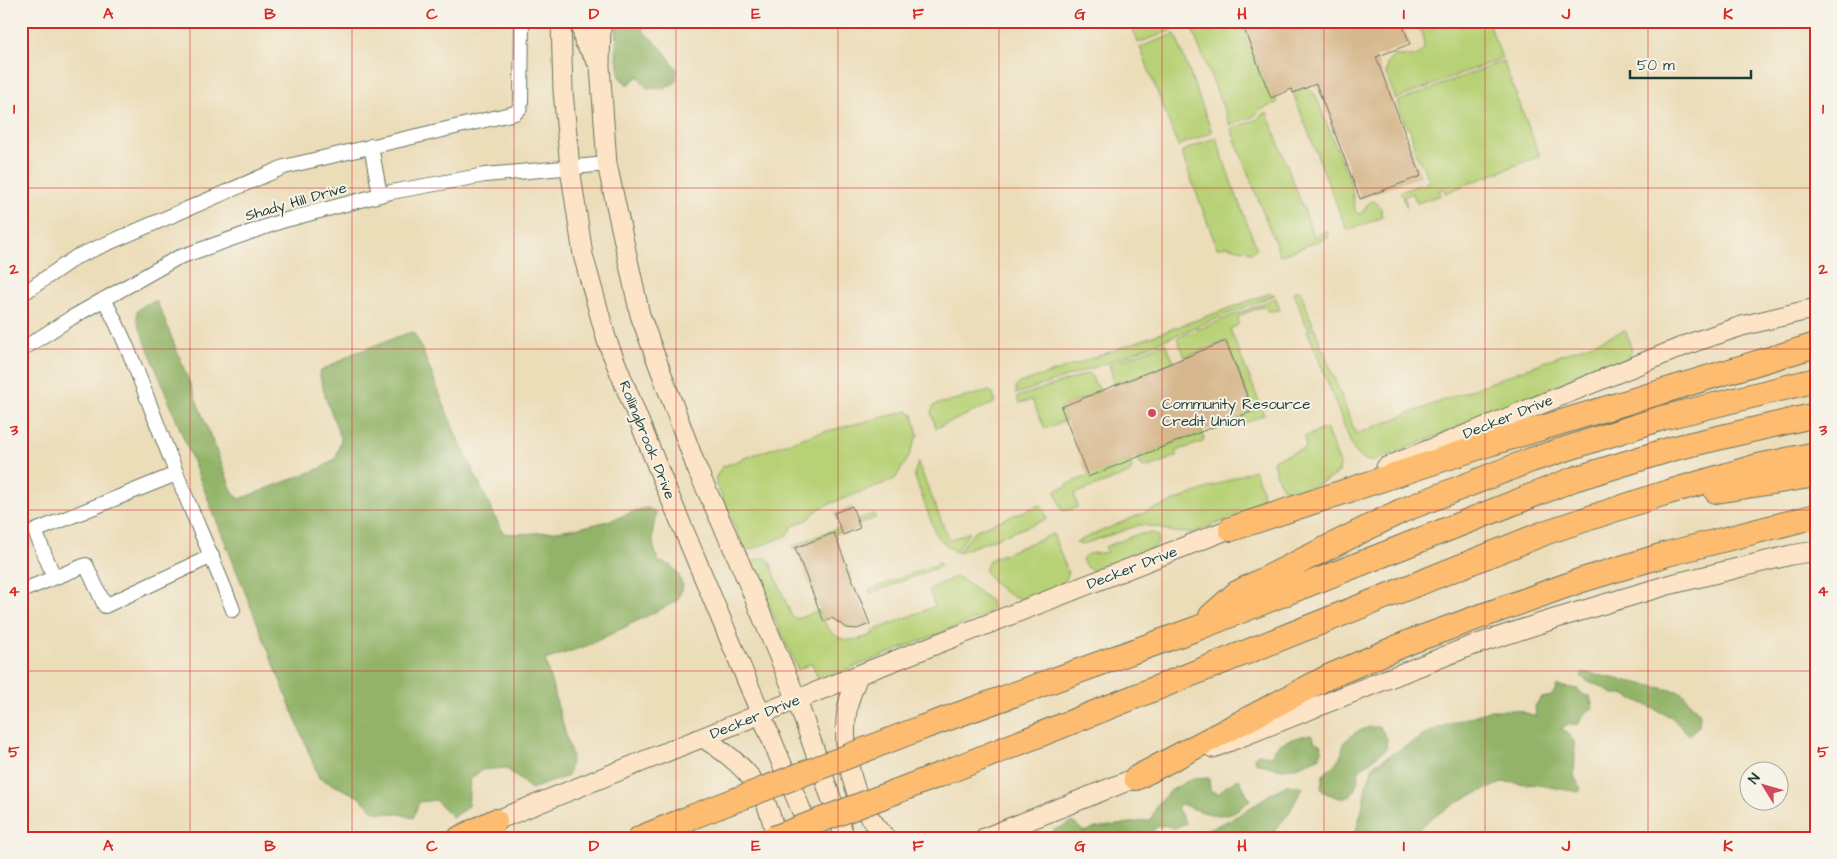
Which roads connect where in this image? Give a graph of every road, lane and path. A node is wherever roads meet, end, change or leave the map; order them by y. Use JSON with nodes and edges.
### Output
{"nodes":[{"id":1,"x":522,"y":21,"type":"edge"},
{"id":2,"x":561,"y":21,"type":"edge"},
{"id":3,"x":581,"y":21,"type":"edge"},
{"id":4,"x":601,"y":21,"type":"edge"},
{"id":5,"x":600,"y":66,"type":"junction"},
{"id":6,"x":371,"y":146,"type":"junction"},
{"id":7,"x":607,"y":164,"type":"junction"},
{"id":8,"x":570,"y":168,"type":"junction"},
{"id":9,"x":380,"y":194,"type":"junction"},
{"id":10,"x":21,"y":295,"type":"edge"},
{"id":11,"x":104,"y":299,"type":"junction"},
{"id":12,"x":1816,"y":308,"type":"edge"},
{"id":13,"x":1816,"y":345,"type":"edge"},
{"id":14,"x":21,"y":350,"type":"edge"},
{"id":15,"x":1816,"y":380,"type":"edge"},
{"id":16,"x":1816,"y":415,"type":"edge"},
{"id":17,"x":1816,"y":454,"type":"edge"},
{"id":18,"x":176,"y":474,"type":"junction"},
{"id":19,"x":1816,"y":474,"type":"edge"},
{"id":20,"x":1816,"y":516,"type":"edge"},
{"id":21,"x":1231,"y":529,"type":"junction"},
{"id":22,"x":1547,"y":532,"type":"junction"},
{"id":23,"x":1816,"y":551,"type":"edge"},
{"id":24,"x":212,"y":556,"type":"junction"},
{"id":25,"x":54,"y":577,"type":"junction"},
{"id":26,"x":21,"y":591,"type":"edge"},
{"id":27,"x":234,"y":610,"type":"dead end"},
{"id":28,"x":1198,"y":628,"type":"junction"},
{"id":29,"x":858,"y":675,"type":"junction"},
{"id":30,"x":798,"y":700,"type":"junction"},
{"id":31,"x":760,"y":714,"type":"junction"},
{"id":32,"x":703,"y":738,"type":"junction"},
{"id":33,"x":1136,"y":778,"type":"junction"},
{"id":34,"x":495,"y":821,"type":"junction"},
{"id":35,"x":451,"y":838,"type":"edge"},
{"id":36,"x":460,"y":838,"type":"edge"},
{"id":37,"x":640,"y":838,"type":"edge"},
{"id":38,"x":775,"y":838,"type":"edge"},
{"id":39,"x":812,"y":838,"type":"edge"},
{"id":40,"x":845,"y":838,"type":"edge"},
{"id":41,"x":886,"y":838,"type":"edge"},
{"id":42,"x":984,"y":838,"type":"edge"}],
"edges":[{"from":1,"to":6,"type":"street"},
{"from":2,"to":8,"type":"main road","name":"Rollingbrook Drive"},
{"from":3,"to":5,"type":"main road"},
{"from":4,"to":5,"type":"main road"},
{"from":5,"to":7,"type":"main road"},
{"from":6,"to":9,"type":"street"},
{"from":6,"to":10,"type":"street"},
{"from":7,"to":8,"type":"street","name":"Shady Hill Drive"},
{"from":7,"to":30,"type":"main road"},
{"from":8,"to":9,"type":"street","name":"Shady Hill Drive"},
{"from":8,"to":31,"type":"main road","name":"Rollingbrook Drive"},
{"from":9,"to":11,"type":"street","name":"Shady Hill Drive"},
{"from":11,"to":14,"type":"street","name":"Shady Hill Drive"},
{"from":11,"to":18,"type":"street"},
{"from":12,"to":21,"type":"main road","name":"Decker Drive"},
{"from":13,"to":21,"type":"highway"},
{"from":15,"to":28,"type":"highway"},
{"from":16,"to":28,"type":"highway"},
{"from":17,"to":22,"type":"highway"},
{"from":18,"to":24,"type":"street"},
{"from":18,"to":25,"type":"street"},
{"from":19,"to":22,"type":"highway"},
{"from":20,"to":33,"type":"highway"},
{"from":21,"to":29,"type":"main road","name":"Decker Drive"},
{"from":22,"to":38,"type":"highway","bridge":true},
{"from":23,"to":33,"type":"main road"},
{"from":24,"to":25,"type":"street"},
{"from":24,"to":27,"type":"street"},
{"from":25,"to":26,"type":"street"},
{"from":28,"to":37,"type":"highway","bridge":true},
{"from":29,"to":30,"type":"main road","name":"Decker Drive"},
{"from":29,"to":41,"type":"main road"},
{"from":30,"to":31,"type":"main road","name":"Decker Drive"},
{"from":30,"to":40,"type":"main road"},
{"from":31,"to":32,"type":"main road","name":"Decker Drive"},
{"from":31,"to":39,"type":"main road","name":"Rollingbrook Drive"},
{"from":32,"to":34,"type":"main road","name":"Decker Drive"},
{"from":32,"to":38,"type":"main road"},
{"from":33,"to":42,"type":"main road"},
{"from":34,"to":35,"type":"main road","name":"Decker Drive"},
{"from":34,"to":36,"type":"highway"}]}
